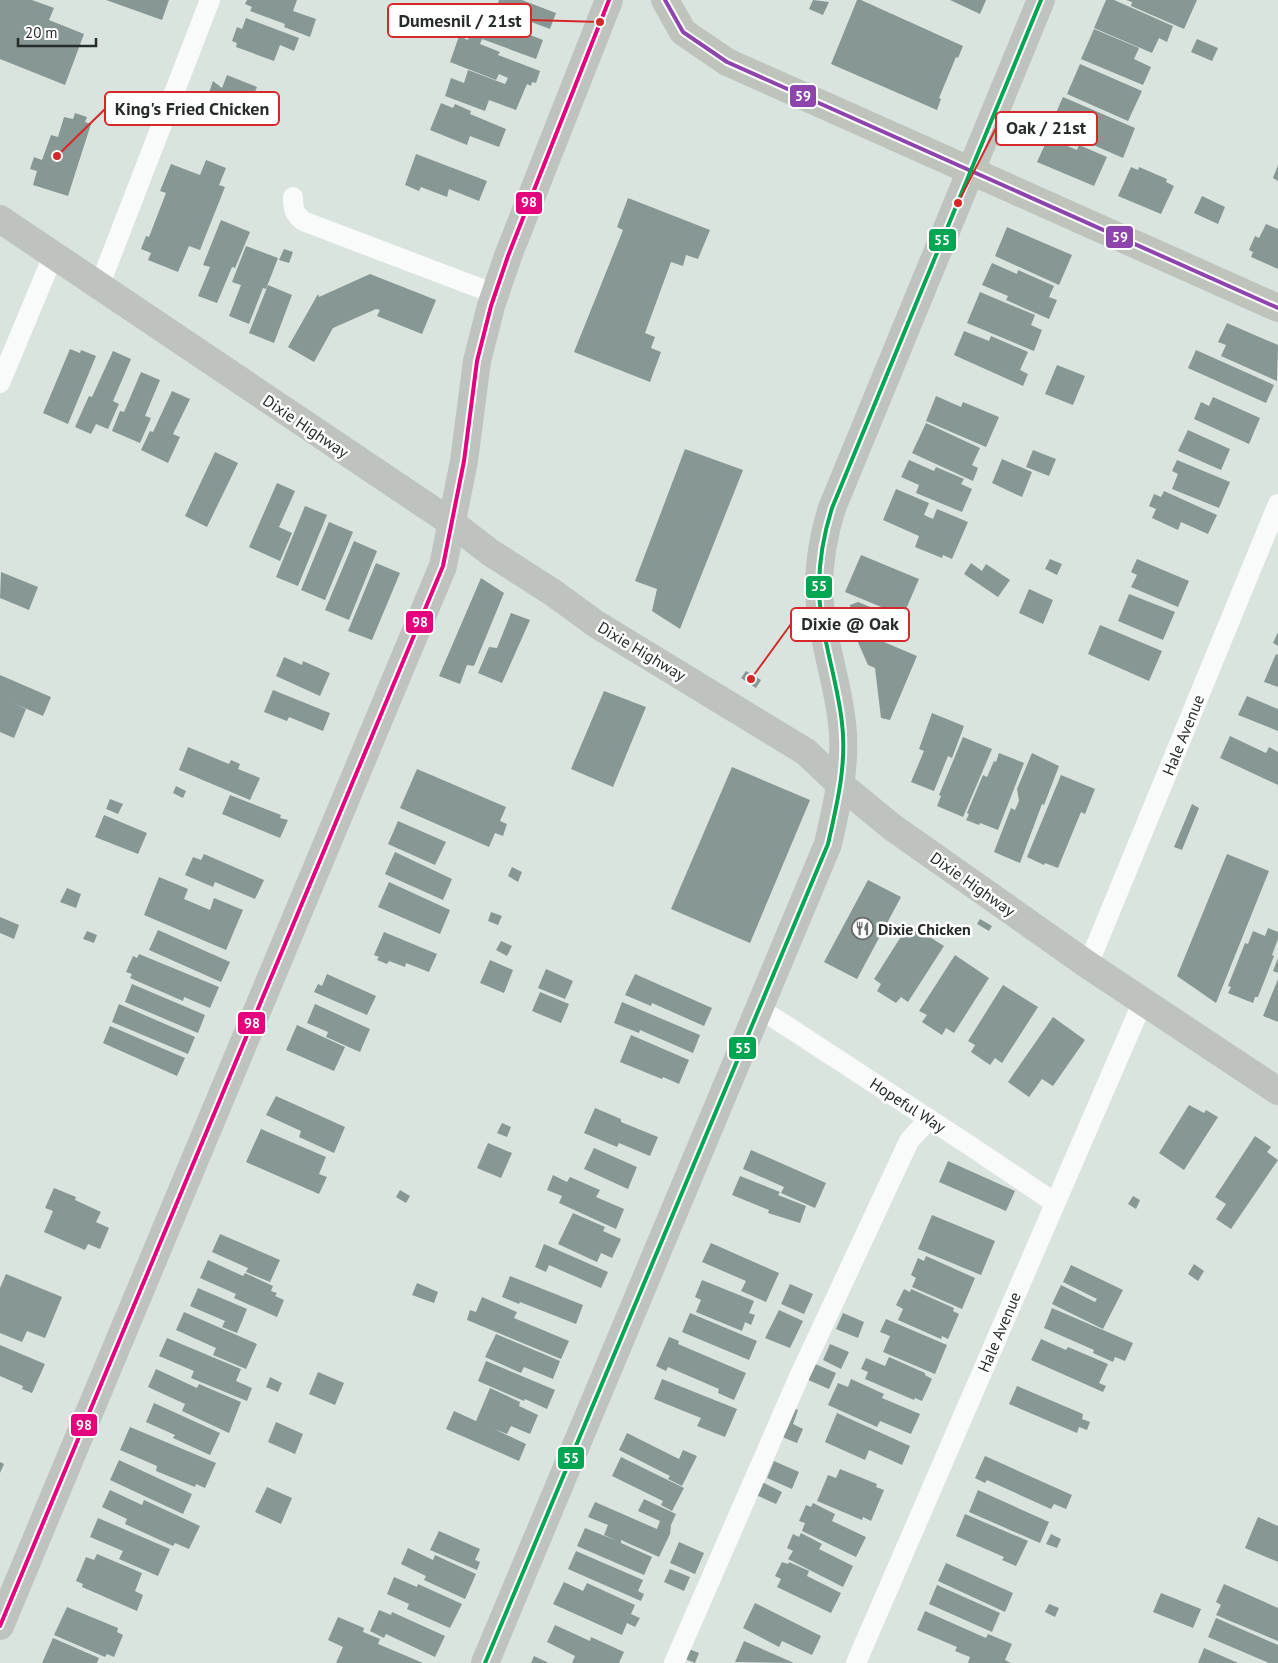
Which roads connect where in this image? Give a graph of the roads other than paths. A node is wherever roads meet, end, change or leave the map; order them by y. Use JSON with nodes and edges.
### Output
{"nodes":[{"id":1,"x":210,"y":0,"type":"edge"},
{"id":2,"x":608,"y":0,"type":"edge"},
{"id":3,"x":665,"y":0,"type":"edge"},
{"id":4,"x":1041,"y":0,"type":"edge"},
{"id":5,"x":971,"y":171,"type":"junction"},
{"id":6,"x":293,"y":197,"type":"dead end"},
{"id":7,"x":0,"y":219,"type":"edge"},
{"id":8,"x":54,"y":256,"type":"junction"},
{"id":9,"x":99,"y":287,"type":"junction"},
{"id":10,"x":495,"y":294,"type":"junction"},
{"id":11,"x":1278,"y":308,"type":"edge"},
{"id":12,"x":0,"y":384,"type":"edge"},
{"id":13,"x":1278,"y":504,"type":"edge"},
{"id":14,"x":452,"y":523,"type":"junction"},
{"id":15,"x":841,"y":785,"type":"junction"},
{"id":16,"x":1088,"y":965,"type":"junction"},
{"id":17,"x":1143,"y":1001,"type":"junction"},
{"id":18,"x":759,"y":1008,"type":"junction"},
{"id":19,"x":1278,"y":1091,"type":"edge"},
{"id":20,"x":929,"y":1118,"type":"junction"},
{"id":21,"x":1056,"y":1203,"type":"junction"},
{"id":22,"x":0,"y":1626,"type":"edge"},
{"id":23,"x":485,"y":1663,"type":"edge"},
{"id":24,"x":674,"y":1663,"type":"edge"},
{"id":25,"x":856,"y":1663,"type":"edge"}],
"edges":[{"from":1,"to":9,"type":"street"},
{"from":2,"to":10,"type":"main road"},
{"from":3,"to":5,"type":"main road"},
{"from":4,"to":5,"type":"main road"},
{"from":5,"to":11,"type":"main road"},
{"from":5,"to":15,"type":"main road"},
{"from":6,"to":10,"type":"street"},
{"from":7,"to":8,"type":"main road","name":"Dixie Highway"},
{"from":8,"to":9,"type":"main road","name":"Dixie Highway"},
{"from":8,"to":12,"type":"street"},
{"from":9,"to":14,"type":"main road","name":"Dixie Highway"},
{"from":10,"to":14,"type":"main road"},
{"from":13,"to":16,"type":"street","name":"Hale Avenue"},
{"from":14,"to":15,"type":"main road","name":"Dixie Highway"},
{"from":14,"to":22,"type":"main road"},
{"from":15,"to":16,"type":"main road","name":"Dixie Highway"},
{"from":15,"to":18,"type":"main road"},
{"from":16,"to":17,"type":"main road","name":"Dixie Highway"},
{"from":17,"to":19,"type":"main road","name":"Dixie Highway"},
{"from":17,"to":21,"type":"street","name":"Hale Avenue"},
{"from":18,"to":20,"type":"street","name":"Hopeful Way"},
{"from":18,"to":23,"type":"main road"},
{"from":20,"to":21,"type":"street","name":"Hopeful Way"},
{"from":20,"to":24,"type":"street"},
{"from":21,"to":25,"type":"street","name":"Hale Avenue"}]}
